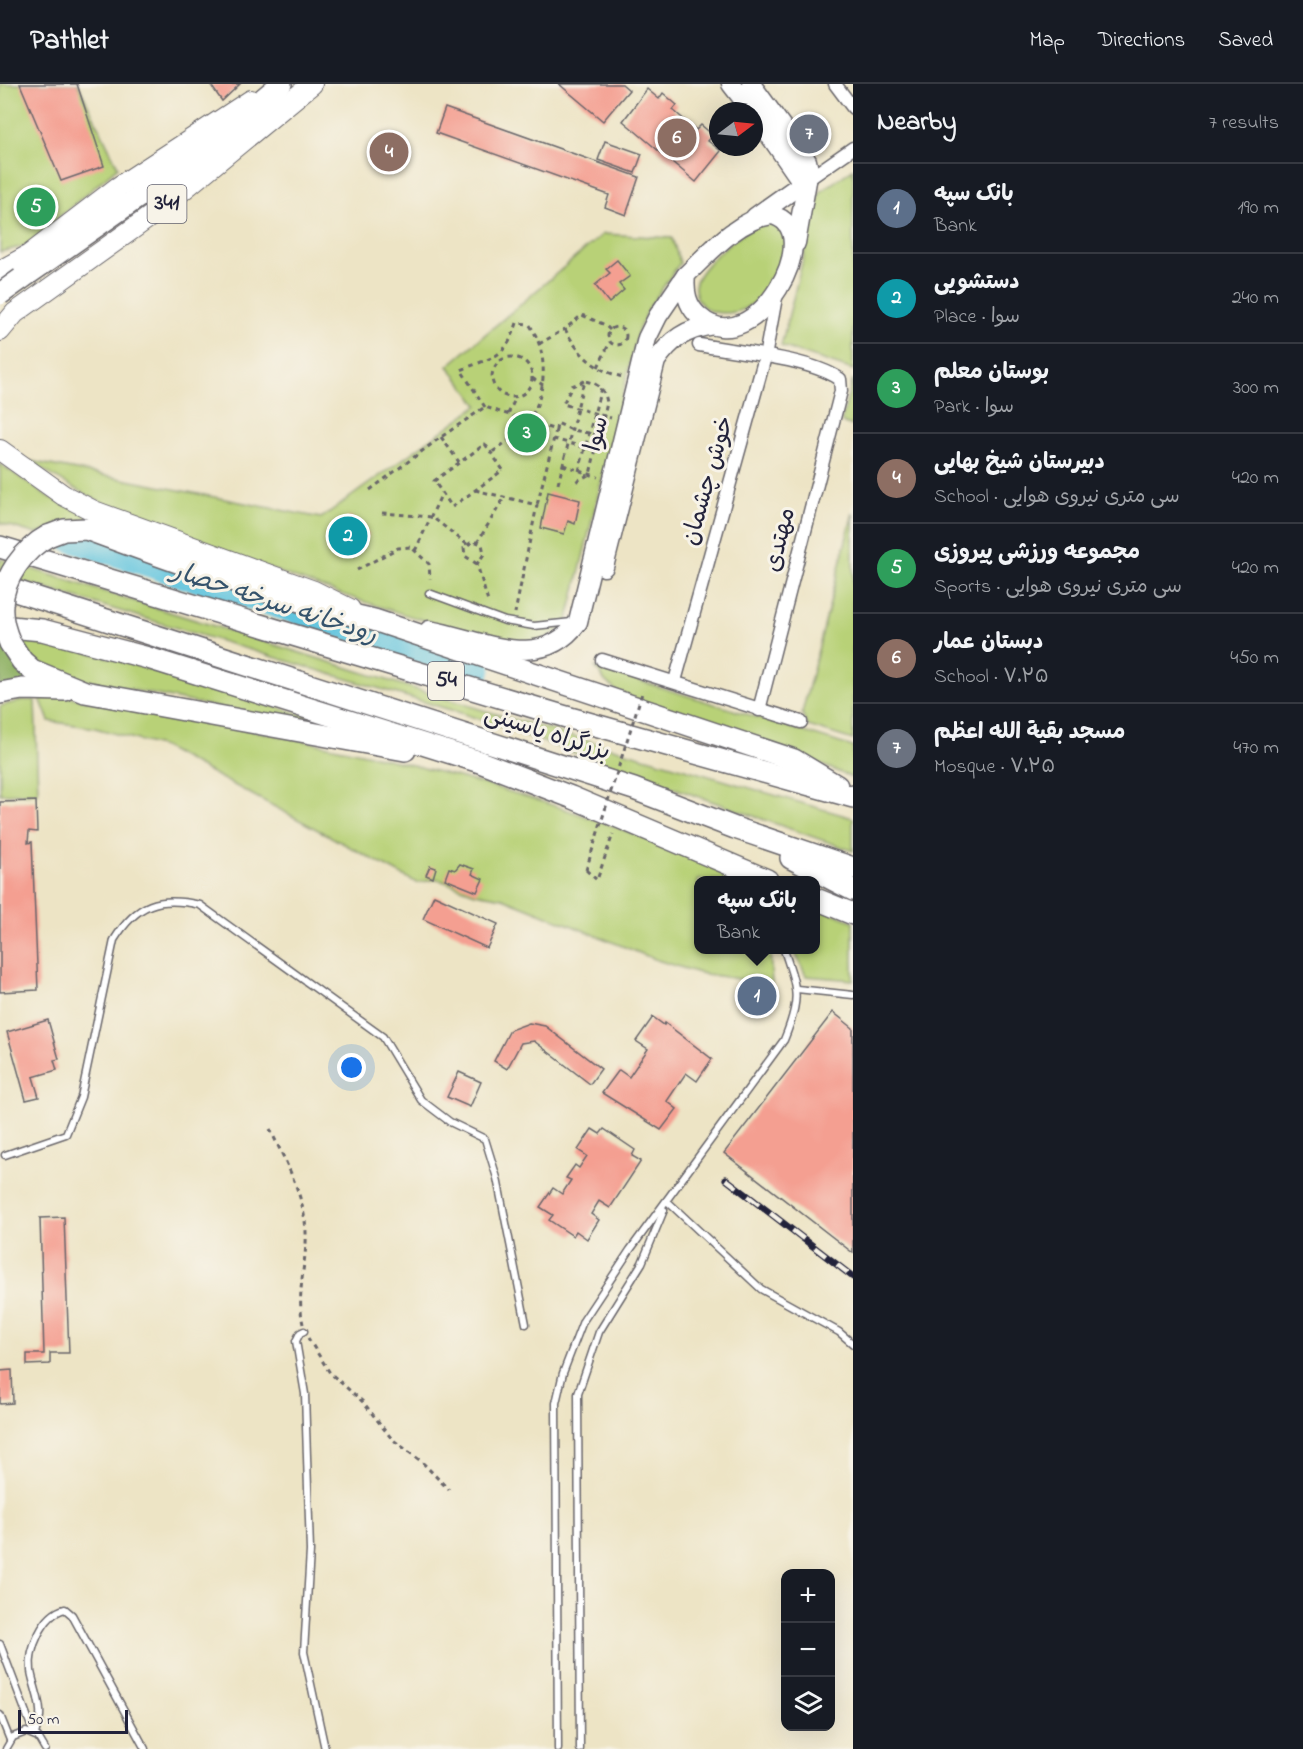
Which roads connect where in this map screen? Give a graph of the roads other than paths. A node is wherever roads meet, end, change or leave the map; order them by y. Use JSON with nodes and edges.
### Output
{"nodes":[{"id":1,"x":276,"y":84,"type":"edge"},
{"id":2,"x":281,"y":84,"type":"edge"},
{"id":3,"x":312,"y":84,"type":"edge"},
{"id":4,"x":731,"y":84,"type":"edge"},
{"id":5,"x":751,"y":84,"type":"edge"},
{"id":6,"x":835,"y":84,"type":"edge"},
{"id":7,"x":745,"y":102,"type":"edge"},
{"id":8,"x":853,"y":108,"type":"edge"},
{"id":9,"x":763,"y":126,"type":"edge"},
{"id":10,"x":853,"y":148,"type":"edge"},
{"id":11,"x":807,"y":180,"type":"junction"},
{"id":12,"x":748,"y":221,"type":"junction"},
{"id":13,"x":794,"y":251,"type":"junction"},
{"id":14,"x":0,"y":271,"type":"edge"},
{"id":15,"x":686,"y":275,"type":"junction"},
{"id":16,"x":777,"y":291,"type":"junction"},
{"id":17,"x":0,"y":294,"type":"edge"},
{"id":18,"x":7,"y":316,"type":"edge"},
{"id":19,"x":713,"y":325,"type":"junction"},
{"id":20,"x":0,"y":331,"type":"edge"},
{"id":21,"x":699,"y":345,"type":"dead end"},
{"id":22,"x":765,"y":357,"type":"junction"},
{"id":23,"x":0,"y":450,"type":"edge"},
{"id":24,"x":0,"y":547,"type":"edge"},
{"id":25,"x":429,"y":593,"type":"dead end"},
{"id":26,"x":4,"y":597,"type":"edge"},
{"id":27,"x":580,"y":618,"type":"junction"},
{"id":28,"x":374,"y":620,"type":"junction"},
{"id":29,"x":5,"y":634,"type":"edge"},
{"id":30,"x":602,"y":660,"type":"dead end"},
{"id":31,"x":675,"y":681,"type":"junction"},
{"id":32,"x":85,"y":692,"type":"junction"},
{"id":33,"x":0,"y":693,"type":"edge"},
{"id":34,"x":759,"y":710,"type":"junction"},
{"id":35,"x":801,"y":722,"type":"dead end"},
{"id":36,"x":480,"y":762,"type":"junction"},
{"id":37,"x":853,"y":797,"type":"edge"},
{"id":38,"x":735,"y":828,"type":"junction"},
{"id":39,"x":853,"y":868,"type":"edge"},
{"id":40,"x":755,"y":876,"type":"edge"},
{"id":41,"x":853,"y":890,"type":"edge"},
{"id":42,"x":820,"y":901,"type":"edge"},
{"id":43,"x":853,"y":914,"type":"edge"},
{"id":44,"x":785,"y":954,"type":"edge"},
{"id":45,"x":797,"y":989,"type":"junction"},
{"id":46,"x":853,"y":995,"type":"edge"},
{"id":47,"x":5,"y":1155,"type":"dead end"},
{"id":48,"x":667,"y":1201,"type":"junction"},
{"id":49,"x":526,"y":1324,"type":"dead end"},
{"id":50,"x":304,"y":1331,"type":"road end"},
{"id":51,"x":853,"y":1344,"type":"edge"},
{"id":52,"x":0,"y":1644,"type":"edge"},
{"id":53,"x":0,"y":1714,"type":"edge"},
{"id":54,"x":35,"y":1735,"type":"junction"},
{"id":55,"x":10,"y":1740,"type":"junction"},
{"id":56,"x":6,"y":1749,"type":"edge"},
{"id":57,"x":45,"y":1749,"type":"edge"},
{"id":58,"x":145,"y":1749,"type":"edge"},
{"id":59,"x":325,"y":1749,"type":"edge"},
{"id":60,"x":558,"y":1749,"type":"edge"},
{"id":61,"x":580,"y":1749,"type":"edge"}],
"edges":[{"from":1,"to":14,"type":"main road","number":"341"},
{"from":2,"to":17,"type":"highway","bridge":true},
{"from":3,"to":18,"type":"main road","number":"341"},
{"from":4,"to":7,"type":"main road"},
{"from":5,"to":11,"type":"main road"},
{"from":6,"to":8,"type":"street"},
{"from":9,"to":11,"type":"main road"},
{"from":10,"to":11,"type":"street"},
{"from":11,"to":12,"type":"main road"},
{"from":11,"to":13,"type":"main road"},
{"from":12,"to":13,"type":"main road"},
{"from":12,"to":15,"type":"main road"},
{"from":13,"to":16,"type":"main road"},
{"from":15,"to":19,"type":"main road"},
{"from":15,"to":27,"type":"main road","name":"سوا"},
{"from":16,"to":19,"type":"main road"},
{"from":16,"to":22,"type":"street","name":"خوش چشمان"},
{"from":18,"to":20,"type":"main road","number":"341"},
{"from":19,"to":27,"type":"main road","name":"سوا"},
{"from":21,"to":22,"type":"street"},
{"from":22,"to":31,"type":"street","name":"خوش چشمان"},
{"from":22,"to":34,"type":"street","name":"مهتدی"},
{"from":23,"to":28,"type":"main road"},
{"from":24,"to":37,"type":"highway","name":"بزرگراه یاسینی","number":"54"},
{"from":25,"to":27,"type":"lane"},
{"from":26,"to":28,"type":"highway","bridge":true},
{"from":26,"to":29,"type":"highway","bridge":true},
{"from":26,"to":38,"type":"highway","name":"بزرگراه یاسینی","number":"54"},
{"from":27,"to":28,"type":"main road","name":"سوا"},
{"from":28,"to":37,"type":"highway"},
{"from":29,"to":32,"type":"highway"},
{"from":29,"to":36,"type":"highway"},
{"from":30,"to":31,"type":"street"},
{"from":31,"to":34,"type":"street"},
{"from":32,"to":33,"type":"highway"},
{"from":32,"to":36,"type":"highway"},
{"from":34,"to":35,"type":"street"},
{"from":36,"to":40,"type":"highway"},
{"from":38,"to":39,"type":"highway","name":"بزرگراه یاسینی","number":"54"},
{"from":38,"to":41,"type":"highway"},
{"from":42,"to":43,"type":"highway"},
{"from":44,"to":45,"type":"lane"},
{"from":45,"to":46,"type":"lane"},
{"from":45,"to":48,"type":"lane"},
{"from":47,"to":49,"type":"lane"},
{"from":48,"to":51,"type":"lane"},
{"from":48,"to":60,"type":"lane"},
{"from":48,"to":61,"type":"lane"},
{"from":50,"to":59,"type":"lane"},
{"from":52,"to":54,"type":"lane"},
{"from":53,"to":55,"type":"lane"},
{"from":54,"to":55,"type":"lane"},
{"from":54,"to":57,"type":"lane"},
{"from":54,"to":58,"type":"lane"},
{"from":55,"to":56,"type":"lane"}]}
